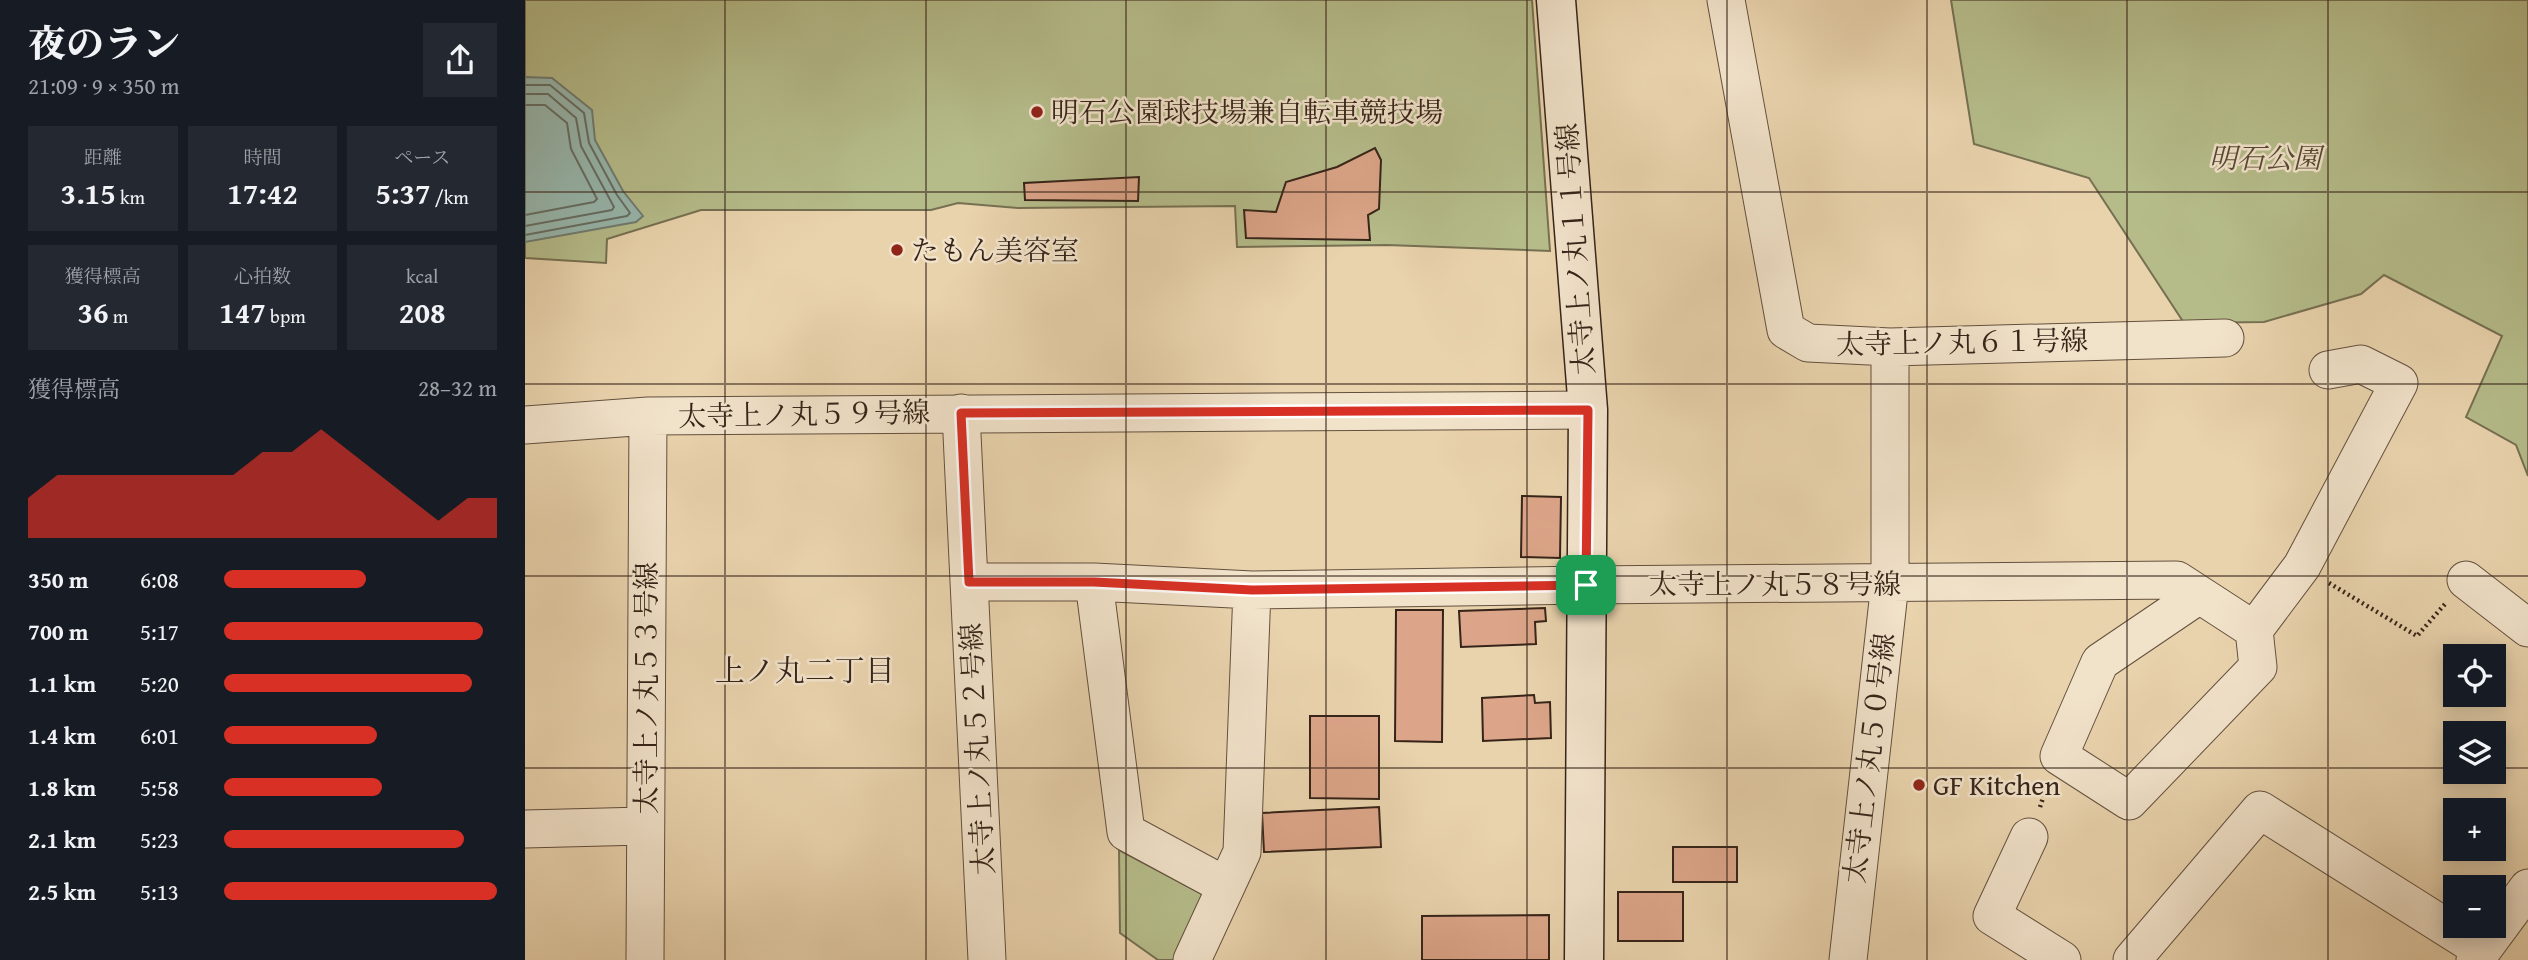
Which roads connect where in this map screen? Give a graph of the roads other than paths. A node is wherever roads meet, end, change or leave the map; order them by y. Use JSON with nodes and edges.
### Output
{"nodes":[{"id":1,"x":1556,"y":0,"type":"edge"},
{"id":2,"x":1726,"y":0,"type":"edge"},
{"id":3,"x":2225,"y":338,"type":"dead end"},
{"id":4,"x":1890,"y":347,"type":"junction"},
{"id":5,"x":2328,"y":370,"type":"dead end"},
{"id":6,"x":1588,"y":410,"type":"junction"},
{"id":7,"x":961,"y":413,"type":"junction"},
{"id":8,"x":648,"y":415,"type":"junction"},
{"id":9,"x":525,"y":425,"type":"edge"},
{"id":10,"x":2466,"y":580,"type":"road end"},
{"id":11,"x":969,"y":582,"type":"junction"},
{"id":12,"x":1094,"y":582,"type":"junction"},
{"id":13,"x":1890,"y":583,"type":"junction"},
{"id":14,"x":1586,"y":585,"type":"junction"},
{"id":15,"x":1252,"y":590,"type":"junction"},
{"id":16,"x":2199,"y":595,"type":"junction"},
{"id":17,"x":2528,"y":628,"type":"edge"},
{"id":18,"x":2254,"y":630,"type":"junction"},
{"id":19,"x":644,"y":826,"type":"junction"},
{"id":20,"x":525,"y":829,"type":"edge"},
{"id":21,"x":2029,"y":837,"type":"road end"},
{"id":22,"x":1226,"y":886,"type":"junction"},
{"id":23,"x":2528,"y":888,"type":"edge"},
{"id":24,"x":2478,"y":955,"type":"edge"},
{"id":25,"x":645,"y":960,"type":"edge"},
{"id":26,"x":987,"y":960,"type":"edge"},
{"id":27,"x":1192,"y":960,"type":"edge"},
{"id":28,"x":1584,"y":960,"type":"edge"},
{"id":29,"x":1848,"y":960,"type":"edge"},
{"id":30,"x":2062,"y":960,"type":"edge"},
{"id":31,"x":2132,"y":960,"type":"edge"}],
"edges":[{"from":1,"to":6,"type":"street","name":"太寺上ノ丸１１号線"},
{"from":2,"to":4,"type":"street","name":"太寺上ノ丸６１号線"},
{"from":3,"to":4,"type":"street","name":"太寺上ノ丸６１号線"},
{"from":4,"to":13,"type":"street","name":"太寺上ノ丸５０号線"},
{"from":5,"to":18,"type":"street"},
{"from":6,"to":7,"type":"street","name":"太寺上ノ丸５９号線"},
{"from":6,"to":14,"type":"street","name":"太寺上ノ丸１１号線"},
{"from":7,"to":8,"type":"street","name":"太寺上ノ丸５９号線"},
{"from":7,"to":11,"type":"street","name":"太寺上ノ丸５２号線"},
{"from":8,"to":9,"type":"street","name":"太寺上ノ丸５９号線"},
{"from":8,"to":19,"type":"street","name":"太寺上ノ丸５３号線"},
{"from":10,"to":17,"type":"street"},
{"from":11,"to":12,"type":"street","name":"太寺上ノ丸５８号線"},
{"from":11,"to":26,"type":"street","name":"太寺上ノ丸５２号線"},
{"from":12,"to":15,"type":"street","name":"太寺上ノ丸５８号線"},
{"from":12,"to":22,"type":"street"},
{"from":13,"to":14,"type":"street","name":"太寺上ノ丸５８号線"},
{"from":13,"to":16,"type":"street","name":"太寺上ノ丸５８号線"},
{"from":13,"to":29,"type":"street","name":"太寺上ノ丸５０号線"},
{"from":14,"to":15,"type":"street","name":"太寺上ノ丸５８号線"},
{"from":14,"to":28,"type":"street","name":"太寺上ノ丸１１号線"},
{"from":15,"to":22,"type":"street"},
{"from":16,"to":18,"type":"street","name":"太寺上ノ丸５８号線"},
{"from":16,"to":18,"type":"street"},
{"from":19,"to":20,"type":"street"},
{"from":19,"to":25,"type":"street","name":"太寺上ノ丸５３号線"},
{"from":21,"to":30,"type":"street"},
{"from":22,"to":27,"type":"street"},
{"from":23,"to":24,"type":"street"},
{"from":24,"to":31,"type":"street"}]}
